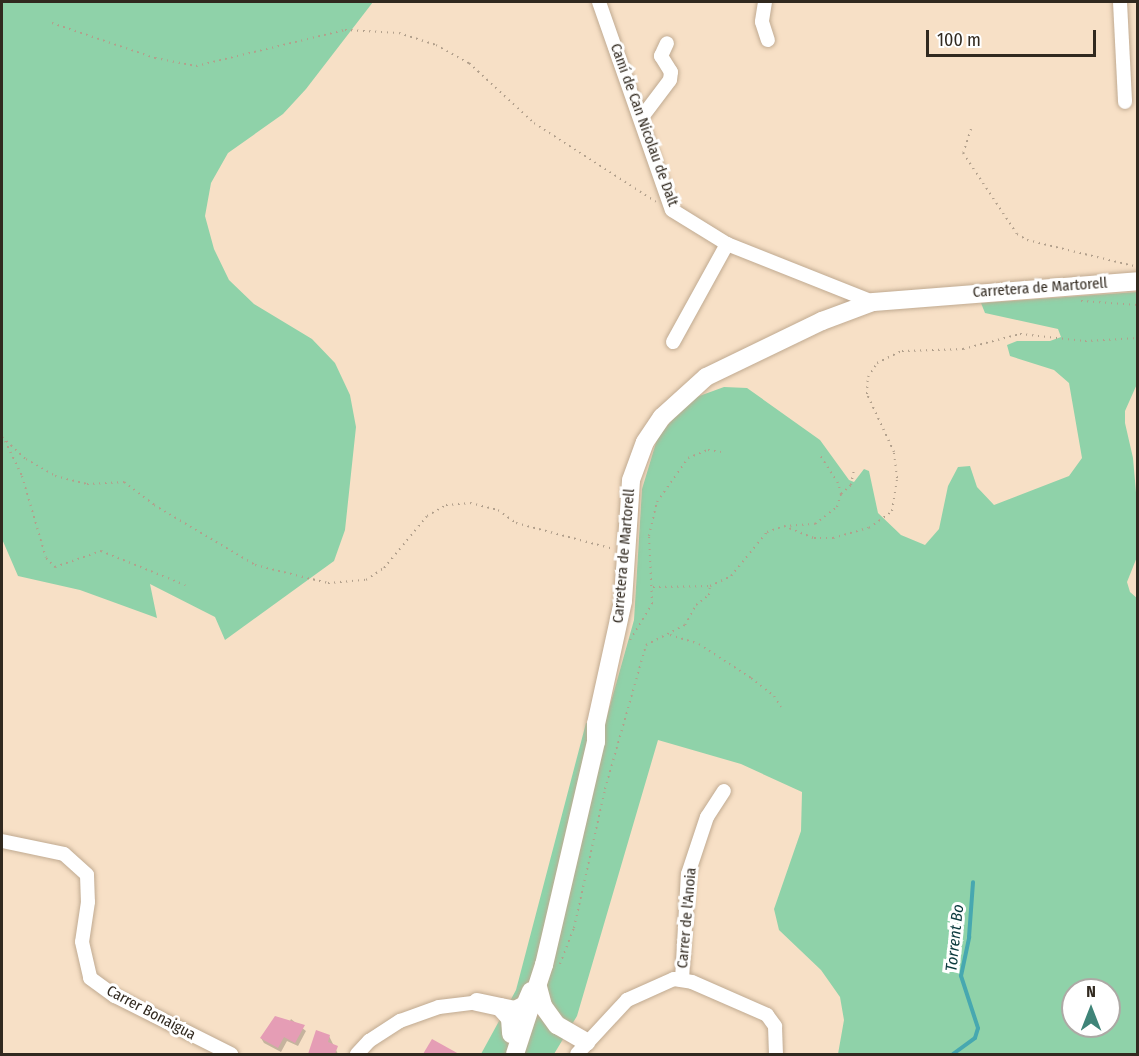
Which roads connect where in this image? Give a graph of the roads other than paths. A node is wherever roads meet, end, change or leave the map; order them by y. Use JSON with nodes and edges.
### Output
{"nodes":[{"id":1,"x":599,"y":2,"type":"edge"},
{"id":2,"x":765,"y":2,"type":"edge"},
{"id":3,"x":1120,"y":2,"type":"edge"},
{"id":4,"x":768,"y":40,"type":"dead end"},
{"id":5,"x":667,"y":43,"type":"dead end"},
{"id":6,"x":1125,"y":102,"type":"dead end"},
{"id":7,"x":642,"y":117,"type":"junction"},
{"id":8,"x":727,"y":244,"type":"junction"},
{"id":9,"x":1137,"y":281,"type":"edge"},
{"id":10,"x":873,"y":302,"type":"junction"},
{"id":11,"x":673,"y":342,"type":"dead end"},
{"id":12,"x":596,"y":724,"type":"junction"},
{"id":13,"x":724,"y":791,"type":"dead end"},
{"id":14,"x":2,"y":841,"type":"edge"},
{"id":15,"x":544,"y":965,"type":"junction"},
{"id":16,"x":682,"y":980,"type":"junction"},
{"id":17,"x":532,"y":985,"type":"junction"},
{"id":18,"x":477,"y":1002,"type":"joint"},
{"id":19,"x":509,"y":1004,"type":"junction"},
{"id":20,"x":557,"y":1025,"type":"junction"},
{"id":21,"x":581,"y":1048,"type":"edge"},
{"id":22,"x":513,"y":1049,"type":"edge"},
{"id":23,"x":231,"y":1054,"type":"edge"},
{"id":24,"x":357,"y":1054,"type":"edge"},
{"id":25,"x":776,"y":1054,"type":"edge"}],
"edges":[{"from":1,"to":7,"type":"street","name":"Camí de Can Nicolau de Dalt"},
{"from":2,"to":4,"type":"street"},
{"from":3,"to":6,"type":"street"},
{"from":5,"to":7,"type":"street"},
{"from":7,"to":8,"type":"street","name":"Camí de Can Nicolau de Dalt"},
{"from":8,"to":10,"type":"street","name":"Camí de Can Nicolau de Dalt"},
{"from":8,"to":11,"type":"street"},
{"from":9,"to":10,"type":"main road","name":"Carretera de Martorell"},
{"from":10,"to":12,"type":"main road","name":"Carretera de Martorell"},
{"from":12,"to":15,"type":"main road","name":"Carretera de Martorell"},
{"from":12,"to":17,"type":"main road"},
{"from":13,"to":16,"type":"street","name":"Carrer de l'Anoia"},
{"from":14,"to":23,"type":"street","name":"Carrer Bonaigua"},
{"from":15,"to":17,"type":"main road","name":"Carretera de Martorell"},
{"from":15,"to":19,"type":"main road"},
{"from":16,"to":21,"type":"street"},
{"from":16,"to":25,"type":"street"},
{"from":17,"to":19,"type":"main road"},
{"from":17,"to":20,"type":"main road"},
{"from":17,"to":22,"type":"main road","name":"Carretera de Martorell"},
{"from":18,"to":19,"type":"main road"},
{"from":18,"to":24,"type":"street"},
{"from":19,"to":22,"type":"main road"},
{"from":20,"to":21,"type":"main road"},
{"from":20,"to":22,"type":"main road"}]}
